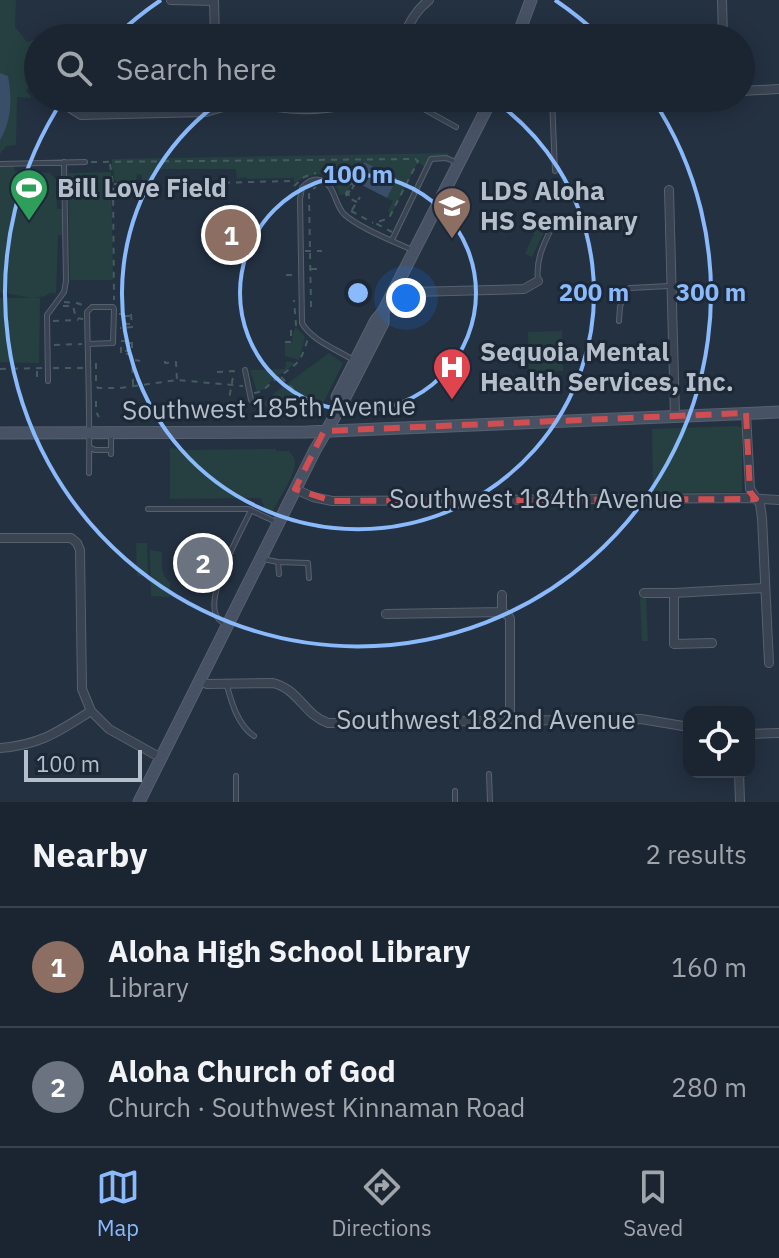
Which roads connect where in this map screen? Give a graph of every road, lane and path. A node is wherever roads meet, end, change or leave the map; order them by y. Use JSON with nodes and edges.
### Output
{"nodes":[{"id":1,"x":171,"y":0,"type":"edge"},
{"id":2,"x":214,"y":0,"type":"edge"},
{"id":3,"x":429,"y":0,"type":"edge"},
{"id":4,"x":531,"y":0,"type":"edge"},
{"id":5,"x":722,"y":0,"type":"edge"},
{"id":6,"x":418,"y":3,"type":"edge"},
{"id":7,"x":215,"y":24,"type":"edge"},
{"id":8,"x":410,"y":24,"type":"edge"},
{"id":9,"x":522,"y":24,"type":"edge"},
{"id":10,"x":723,"y":24,"type":"edge"},
{"id":11,"x":779,"y":89,"type":"edge"},
{"id":12,"x":755,"y":90,"type":"edge"},
{"id":13,"x":76,"y":112,"type":"edge"},
{"id":14,"x":206,"y":112,"type":"edge"},
{"id":15,"x":429,"y":112,"type":"edge"},
{"id":16,"x":485,"y":112,"type":"edge"},
{"id":17,"x":553,"y":112,"type":"edge"},
{"id":18,"x":456,"y":127,"type":"dead end"},
{"id":19,"x":64,"y":162,"type":"junction"},
{"id":20,"x":85,"y":162,"type":"joint"},
{"id":21,"x":110,"y":162,"type":"junction"},
{"id":22,"x":460,"y":163,"type":"junction"},
{"id":23,"x":0,"y":164,"type":"edge"},
{"id":24,"x":555,"y":171,"type":"dead end"},
{"id":25,"x":237,"y":180,"type":"dead end"},
{"id":26,"x":316,"y":180,"type":"junction"},
{"id":27,"x":246,"y":182,"type":"junction"},
{"id":28,"x":290,"y":183,"type":"dead end"},
{"id":29,"x":113,"y":184,"type":"junction"},
{"id":30,"x":136,"y":184,"type":"dead end"},
{"id":31,"x":141,"y":184,"type":"dead end"},
{"id":32,"x":166,"y":184,"type":"dead end"},
{"id":33,"x":176,"y":184,"type":"dead end"},
{"id":34,"x":358,"y":185,"type":"dead end"},
{"id":35,"x":669,"y":190,"type":"dead end"},
{"id":36,"x":360,"y":197,"type":"dead end"},
{"id":37,"x":357,"y":202,"type":"junction"},
{"id":38,"x":351,"y":212,"type":"dead end"},
{"id":39,"x":556,"y":219,"type":"dead end"},
{"id":40,"x":395,"y":233,"type":"junction"},
{"id":41,"x":392,"y":240,"type":"junction"},
{"id":42,"x":310,"y":251,"type":"junction"},
{"id":43,"x":322,"y":251,"type":"dead end"},
{"id":44,"x":414,"y":251,"type":"junction"},
{"id":45,"x":322,"y":269,"type":"dead end"},
{"id":46,"x":309,"y":271,"type":"junction"},
{"id":47,"x":286,"y":275,"type":"dead end"},
{"id":48,"x":293,"y":275,"type":"dead end"},
{"id":49,"x":538,"y":281,"type":"joint"},
{"id":50,"x":672,"y":286,"type":"junction"},
{"id":51,"x":397,"y":287,"type":"junction"},
{"id":52,"x":114,"y":297,"type":"dead end"},
{"id":53,"x":294,"y":300,"type":"dead end"},
{"id":54,"x":56,"y":302,"type":"junction"},
{"id":55,"x":81,"y":304,"type":"junction"},
{"id":56,"x":73,"y":306,"type":"junction"},
{"id":57,"x":311,"y":307,"type":"dead end"},
{"id":58,"x":89,"y":308,"type":"junction"},
{"id":59,"x":294,"y":312,"type":"junction"},
{"id":60,"x":383,"y":312,"type":"junction"},
{"id":61,"x":289,"y":313,"type":"dead end"},
{"id":62,"x":114,"y":314,"type":"junction"},
{"id":63,"x":79,"y":319,"type":"junction"},
{"id":64,"x":87,"y":319,"type":"junction"},
{"id":65,"x":131,"y":320,"type":"junction"},
{"id":66,"x":53,"y":321,"type":"dead end"},
{"id":67,"x":619,"y":321,"type":"dead end"},
{"id":68,"x":114,"y":328,"type":"junction"},
{"id":69,"x":308,"y":337,"type":"dead end"},
{"id":70,"x":121,"y":341,"type":"dead end"},
{"id":71,"x":285,"y":342,"type":"dead end"},
{"id":72,"x":88,"y":344,"type":"junction"},
{"id":73,"x":54,"y":345,"type":"dead end"},
{"id":74,"x":121,"y":347,"type":"dead end"},
{"id":75,"x":132,"y":348,"type":"junction"},
{"id":76,"x":171,"y":360,"type":"dead end"},
{"id":77,"x":355,"y":361,"type":"junction"},
{"id":78,"x":96,"y":363,"type":"dead end"},
{"id":79,"x":36,"y":368,"type":"dead end"},
{"id":80,"x":245,"y":370,"type":"dead end"},
{"id":81,"x":181,"y":371,"type":"dead end"},
{"id":82,"x":280,"y":376,"type":"junction"},
{"id":83,"x":177,"y":380,"type":"junction"},
{"id":84,"x":181,"y":380,"type":"junction"},
{"id":85,"x":37,"y":381,"type":"dead end"},
{"id":86,"x":48,"y":381,"type":"dead end"},
{"id":87,"x":217,"y":382,"type":"junction"},
{"id":88,"x":232,"y":384,"type":"junction"},
{"id":89,"x":133,"y":386,"type":"junction"},
{"id":90,"x":247,"y":386,"type":"junction"},
{"id":91,"x":249,"y":393,"type":"junction"},
{"id":92,"x":254,"y":400,"type":"joint"},
{"id":93,"x":96,"y":401,"type":"dead end"},
{"id":94,"x":227,"y":411,"type":"dead end"},
{"id":95,"x":779,"y":412,"type":"edge"},
{"id":96,"x":746,"y":413,"type":"junction"},
{"id":97,"x":318,"y":414,"type":"dead end"},
{"id":98,"x":258,"y":416,"type":"dead end"},
{"id":99,"x":675,"y":416,"type":"junction"},
{"id":100,"x":99,"y":417,"type":"dead end"},
{"id":101,"x":324,"y":431,"type":"junction"},
{"id":102,"x":90,"y":432,"type":"junction"},
{"id":103,"x":112,"y":432,"type":"junction"},
{"id":104,"x":0,"y":433,"type":"edge"},
{"id":105,"x":89,"y":446,"type":"junction"},
{"id":106,"x":89,"y":473,"type":"dead end"},
{"id":107,"x":295,"y":489,"type":"junction"},
{"id":108,"x":756,"y":499,"type":"junction"},
{"id":109,"x":779,"y":500,"type":"edge"},
{"id":110,"x":148,"y":509,"type":"dead end"},
{"id":111,"x":251,"y":510,"type":"junction"},
{"id":112,"x":279,"y":523,"type":"junction"},
{"id":113,"x":0,"y":538,"type":"edge"},
{"id":114,"x":261,"y":558,"type":"junction"},
{"id":115,"x":278,"y":562,"type":"junction"},
{"id":116,"x":279,"y":574,"type":"dead end"},
{"id":117,"x":309,"y":578,"type":"dead end"},
{"id":118,"x":765,"y":588,"type":"junction"},
{"id":119,"x":644,"y":593,"type":"dead end"},
{"id":120,"x":674,"y":593,"type":"junction"},
{"id":121,"x":502,"y":595,"type":"dead end"},
{"id":122,"x":502,"y":612,"type":"junction"},
{"id":123,"x":386,"y":614,"type":"dead end"},
{"id":124,"x":227,"y":626,"type":"junction"},
{"id":125,"x":712,"y":643,"type":"dead end"},
{"id":126,"x":769,"y":663,"type":"dead end"},
{"id":127,"x":201,"y":681,"type":"junction"},
{"id":128,"x":226,"y":683,"type":"junction"},
{"id":129,"x":91,"y":711,"type":"junction"},
{"id":130,"x":510,"y":719,"type":"junction"},
{"id":131,"x":683,"y":726,"type":"edge"},
{"id":132,"x":779,"y":733,"type":"edge"},
{"id":133,"x":755,"y":734,"type":"edge"},
{"id":134,"x":254,"y":736,"type":"dead end"},
{"id":135,"x":0,"y":748,"type":"edge"},
{"id":136,"x":161,"y":758,"type":"junction"},
{"id":137,"x":489,"y":774,"type":"dead end"},
{"id":138,"x":236,"y":776,"type":"dead end"},
{"id":139,"x":739,"y":778,"type":"edge"},
{"id":140,"x":455,"y":791,"type":"dead end"},
{"id":141,"x":139,"y":802,"type":"edge"},
{"id":142,"x":236,"y":802,"type":"edge"},
{"id":143,"x":455,"y":802,"type":"edge"},
{"id":144,"x":490,"y":802,"type":"edge"},
{"id":145,"x":740,"y":802,"type":"edge"}],
"edges":[{"from":1,"to":2,"type":"street"},
{"from":2,"to":7,"type":"street"},
{"from":3,"to":6,"type":"street"},
{"from":4,"to":9,"type":"main road"},
{"from":5,"to":10,"type":"street"},
{"from":6,"to":8,"type":"street"},
{"from":11,"to":12,"type":"street"},
{"from":13,"to":14,"type":"street"},
{"from":15,"to":18,"type":"lane"},
{"from":16,"to":22,"type":"main road"},
{"from":17,"to":24,"type":"lane"},
{"from":19,"to":20,"type":"lane"},
{"from":19,"to":23,"type":"lane"},
{"from":19,"to":54,"type":"lane"},
{"from":20,"to":21,"type":"path"},
{"from":21,"to":29,"type":"path"},
{"from":21,"to":40,"type":"path"},
{"from":22,"to":40,"type":"lane"},
{"from":22,"to":44,"type":"main road"},
{"from":25,"to":27,"type":"path"},
{"from":26,"to":41,"type":"lane"},
{"from":26,"to":42,"type":"path"},
{"from":26,"to":77,"type":"lane"},
{"from":27,"to":28,"type":"path"},
{"from":27,"to":33,"type":"path"},
{"from":29,"to":30,"type":"path"},
{"from":29,"to":52,"type":"path"},
{"from":31,"to":32,"type":"path"},
{"from":34,"to":37,"type":"path"},
{"from":35,"to":50,"type":"street"},
{"from":36,"to":37,"type":"path"},
{"from":37,"to":38,"type":"path"},
{"from":39,"to":49,"type":"lane"},
{"from":40,"to":41,"type":"lane"},
{"from":41,"to":44,"type":"lane"},
{"from":42,"to":43,"type":"path"},
{"from":42,"to":46,"type":"path"},
{"from":44,"to":51,"type":"main road"},
{"from":45,"to":46,"type":"path"},
{"from":46,"to":57,"type":"path"},
{"from":47,"to":48,"type":"path"},
{"from":49,"to":51,"type":"street"},
{"from":50,"to":67,"type":"lane"},
{"from":50,"to":99,"type":"street"},
{"from":51,"to":60,"type":"main road"},
{"from":53,"to":59,"type":"path"},
{"from":54,"to":55,"type":"path"},
{"from":54,"to":56,"type":"path"},
{"from":54,"to":86,"type":"lane"},
{"from":55,"to":56,"type":"path"},
{"from":55,"to":58,"type":"path"},
{"from":56,"to":63,"type":"path"},
{"from":58,"to":62,"type":"lane"},
{"from":58,"to":64,"type":"lane"},
{"from":59,"to":61,"type":"path"},
{"from":59,"to":71,"type":"path"},
{"from":60,"to":77,"type":"main road"},
{"from":60,"to":101,"type":"main road"},
{"from":62,"to":65,"type":"path"},
{"from":62,"to":68,"type":"lane"},
{"from":63,"to":64,"type":"path"},
{"from":63,"to":66,"type":"path"},
{"from":64,"to":72,"type":"lane"},
{"from":65,"to":65,"type":"path"},
{"from":65,"to":68,"type":"path"},
{"from":68,"to":72,"type":"lane"},
{"from":69,"to":82,"type":"path"},
{"from":70,"to":75,"type":"path"},
{"from":72,"to":73,"type":"path"},
{"from":72,"to":102,"type":"lane"},
{"from":74,"to":75,"type":"path"},
{"from":75,"to":75,"type":"path"},
{"from":75,"to":89,"type":"path"},
{"from":76,"to":83,"type":"path"},
{"from":77,"to":101,"type":"main road"},
{"from":78,"to":89,"type":"path"},
{"from":79,"to":85,"type":"path"},
{"from":80,"to":90,"type":"lane"},
{"from":81,"to":84,"type":"path"},
{"from":82,"to":91,"type":"path"},
{"from":82,"to":97,"type":"path"},
{"from":83,"to":84,"type":"path"},
{"from":83,"to":89,"type":"path"},
{"from":84,"to":87,"type":"path"},
{"from":87,"to":88,"type":"path"},
{"from":87,"to":88,"type":"path"},
{"from":88,"to":90,"type":"path"},
{"from":88,"to":94,"type":"path"},
{"from":90,"to":91,"type":"lane"},
{"from":91,"to":92,"type":"lane"},
{"from":92,"to":98,"type":"path"},
{"from":93,"to":100,"type":"path"},
{"from":95,"to":96,"type":"main road","name":"Southwest 185th Avenue"},
{"from":96,"to":99,"type":"main road","name":"Southwest 185th Avenue"},
{"from":96,"to":108,"type":"street"},
{"from":99,"to":101,"type":"main road","name":"Southwest 185th Avenue"},
{"from":101,"to":103,"type":"main road","name":"Southwest 185th Avenue"},
{"from":101,"to":107,"type":"main road"},
{"from":102,"to":103,"type":"main road","name":"Southwest 185th Avenue"},
{"from":102,"to":104,"type":"main road","name":"Southwest 185th Avenue"},
{"from":102,"to":105,"type":"lane"},
{"from":103,"to":105,"type":"lane"},
{"from":105,"to":106,"type":"lane"},
{"from":107,"to":108,"type":"street","name":"Southwest 184th Avenue"},
{"from":107,"to":112,"type":"main road"},
{"from":108,"to":109,"type":"street","name":"Southwest 184th Avenue"},
{"from":108,"to":118,"type":"street"},
{"from":110,"to":111,"type":"lane"},
{"from":111,"to":112,"type":"lane"},
{"from":111,"to":124,"type":"lane"},
{"from":112,"to":114,"type":"main road"},
{"from":113,"to":129,"type":"street"},
{"from":114,"to":115,"type":"lane"},
{"from":114,"to":124,"type":"main road"},
{"from":115,"to":116,"type":"lane"},
{"from":115,"to":117,"type":"lane"},
{"from":118,"to":120,"type":"street"},
{"from":118,"to":126,"type":"street"},
{"from":119,"to":120,"type":"street"},
{"from":120,"to":125,"type":"street"},
{"from":121,"to":122,"type":"street"},
{"from":122,"to":123,"type":"street"},
{"from":122,"to":130,"type":"street"},
{"from":124,"to":127,"type":"main road"},
{"from":127,"to":128,"type":"street","name":"Southwest 182nd Avenue"},
{"from":127,"to":136,"type":"main road"},
{"from":128,"to":130,"type":"street","name":"Southwest 182nd Avenue"},
{"from":128,"to":134,"type":"lane"},
{"from":129,"to":135,"type":"street"},
{"from":129,"to":136,"type":"street"},
{"from":130,"to":131,"type":"street","name":"Southwest 182nd Avenue"},
{"from":132,"to":133,"type":"street"},
{"from":136,"to":141,"type":"main road"},
{"from":137,"to":144,"type":"lane"},
{"from":138,"to":142,"type":"lane"},
{"from":139,"to":145,"type":"street"},
{"from":140,"to":143,"type":"lane"}]}
